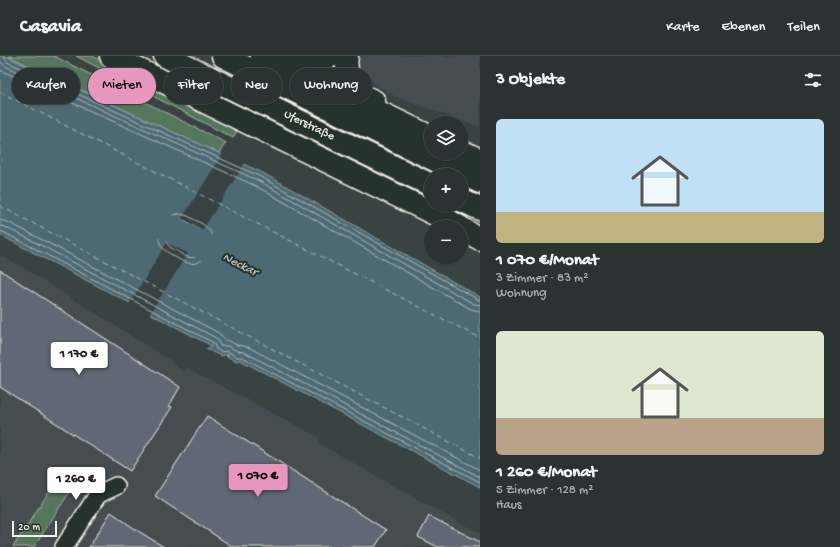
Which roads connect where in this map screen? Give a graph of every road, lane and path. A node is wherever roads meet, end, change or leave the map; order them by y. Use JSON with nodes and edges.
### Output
{"nodes":[{"id":1,"x":111,"y":56,"type":"edge"},
{"id":2,"x":165,"y":56,"type":"edge"},
{"id":3,"x":224,"y":56,"type":"edge"},
{"id":4,"x":330,"y":56,"type":"edge"},
{"id":5,"x":347,"y":56,"type":"edge"},
{"id":6,"x":270,"y":60,"type":"edge"},
{"id":7,"x":403,"y":124,"type":"junction"},
{"id":8,"x":424,"y":134,"type":"edge"},
{"id":9,"x":468,"y":154,"type":"edge"},
{"id":10,"x":480,"y":160,"type":"edge"},
{"id":11,"x":424,"y":182,"type":"edge"},
{"id":12,"x":480,"y":182,"type":"edge"},
{"id":13,"x":468,"y":203,"type":"edge"},
{"id":14,"x":480,"y":209,"type":"edge"},
{"id":15,"x":446,"y":220,"type":"edge"},
{"id":16,"x":468,"y":232,"type":"edge"},
{"id":17,"x":480,"y":239,"type":"edge"},
{"id":18,"x":116,"y":486,"type":"dead end"},
{"id":19,"x":64,"y":547,"type":"edge"}],
"edges":[{"from":1,"to":15,"type":"highway"},
{"from":2,"to":11,"type":"highway","name":"Uferstraße"},
{"from":3,"to":12,"type":"highway","name":"Uferstraße"},
{"from":4,"to":6,"type":"highway"},
{"from":5,"to":7,"type":"highway"},
{"from":6,"to":7,"type":"highway"},
{"from":7,"to":8,"type":"highway"},
{"from":9,"to":10,"type":"highway"},
{"from":13,"to":14,"type":"highway"},
{"from":16,"to":17,"type":"highway"},
{"from":18,"to":19,"type":"street"}]}
